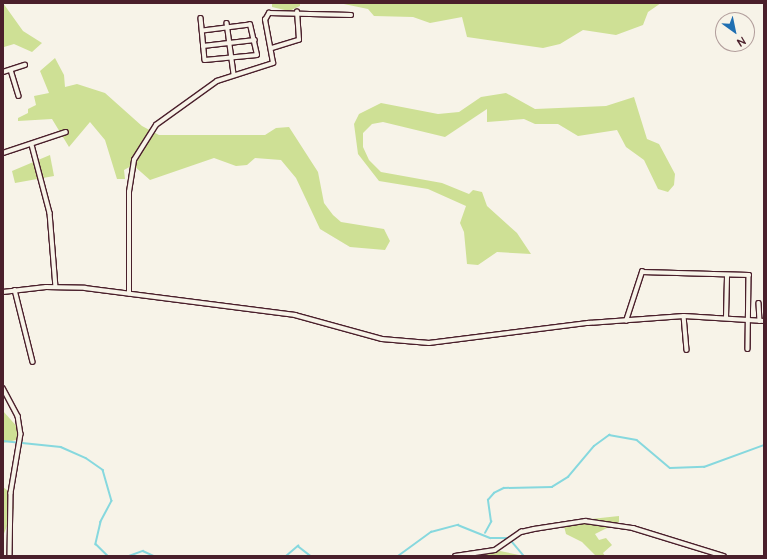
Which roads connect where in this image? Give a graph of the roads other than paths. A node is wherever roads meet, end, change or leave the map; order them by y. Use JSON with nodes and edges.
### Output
{"nodes":[{"id":1,"x":297,"y":12,"type":"junction"},
{"id":2,"x":351,"y":14,"type":"dead end"},
{"id":3,"x":201,"y":18,"type":"dead end"},
{"id":4,"x":227,"y":22,"type":"dead end"},
{"id":5,"x":228,"y":28,"type":"junction"},
{"id":6,"x":203,"y":31,"type":"junction"},
{"id":7,"x":254,"y":40,"type":"junction"},
{"id":8,"x":230,"y":43,"type":"junction"},
{"id":9,"x":203,"y":46,"type":"junction"},
{"id":10,"x":272,"y":48,"type":"junction"},
{"id":11,"x":232,"y":58,"type":"junction"},
{"id":12,"x":25,"y":65,"type":"dead end"},
{"id":13,"x":11,"y":70,"type":"junction"},
{"id":14,"x":3,"y":72,"type":"edge"},
{"id":15,"x":234,"y":74,"type":"junction"},
{"id":16,"x":19,"y":96,"type":"dead end"},
{"id":17,"x":66,"y":132,"type":"dead end"},
{"id":18,"x":32,"y":145,"type":"junction"},
{"id":19,"x":3,"y":153,"type":"edge"},
{"id":20,"x":727,"y":276,"type":"junction"},
{"id":21,"x":56,"y":287,"type":"junction"},
{"id":22,"x":15,"y":290,"type":"junction"},
{"id":23,"x":3,"y":292,"type":"edge"},
{"id":24,"x":129,"y":294,"type":"junction"},
{"id":25,"x":759,"y":302,"type":"dead end"},
{"id":26,"x":684,"y":316,"type":"junction"},
{"id":27,"x":726,"y":318,"type":"junction"},
{"id":28,"x":751,"y":320,"type":"junction"},
{"id":29,"x":626,"y":321,"type":"junction"},
{"id":30,"x":762,"y":321,"type":"edge"},
{"id":31,"x":748,"y":349,"type":"dead end"},
{"id":32,"x":687,"y":350,"type":"dead end"},
{"id":33,"x":33,"y":362,"type":"dead end"},
{"id":34,"x":3,"y":388,"type":"edge"},
{"id":35,"x":10,"y":556,"type":"edge"},
{"id":36,"x":455,"y":556,"type":"edge"},
{"id":37,"x":724,"y":556,"type":"edge"}],
"edges":[{"from":1,"to":2,"type":"street"},
{"from":1,"to":10,"type":"street"},
{"from":1,"to":10,"type":"street"},
{"from":3,"to":6,"type":"street"},
{"from":4,"to":5,"type":"street"},
{"from":5,"to":6,"type":"street"},
{"from":5,"to":7,"type":"street"},
{"from":5,"to":8,"type":"street"},
{"from":6,"to":9,"type":"street"},
{"from":7,"to":8,"type":"street"},
{"from":7,"to":11,"type":"street"},
{"from":8,"to":9,"type":"street"},
{"from":8,"to":11,"type":"street"},
{"from":9,"to":11,"type":"street"},
{"from":10,"to":15,"type":"street"},
{"from":11,"to":15,"type":"street"},
{"from":12,"to":13,"type":"street"},
{"from":13,"to":14,"type":"street"},
{"from":13,"to":16,"type":"street"},
{"from":15,"to":24,"type":"street"},
{"from":17,"to":18,"type":"street"},
{"from":18,"to":19,"type":"street"},
{"from":18,"to":21,"type":"street"},
{"from":20,"to":27,"type":"street"},
{"from":20,"to":28,"type":"street"},
{"from":20,"to":29,"type":"street"},
{"from":21,"to":22,"type":"street"},
{"from":21,"to":24,"type":"street"},
{"from":22,"to":23,"type":"street"},
{"from":22,"to":33,"type":"street"},
{"from":24,"to":29,"type":"street"},
{"from":25,"to":30,"type":"street"},
{"from":26,"to":27,"type":"street"},
{"from":26,"to":29,"type":"street"},
{"from":26,"to":32,"type":"street"},
{"from":27,"to":28,"type":"street"},
{"from":28,"to":30,"type":"street"},
{"from":28,"to":31,"type":"street"},
{"from":34,"to":35,"type":"street"},
{"from":36,"to":37,"type":"street"}]}
